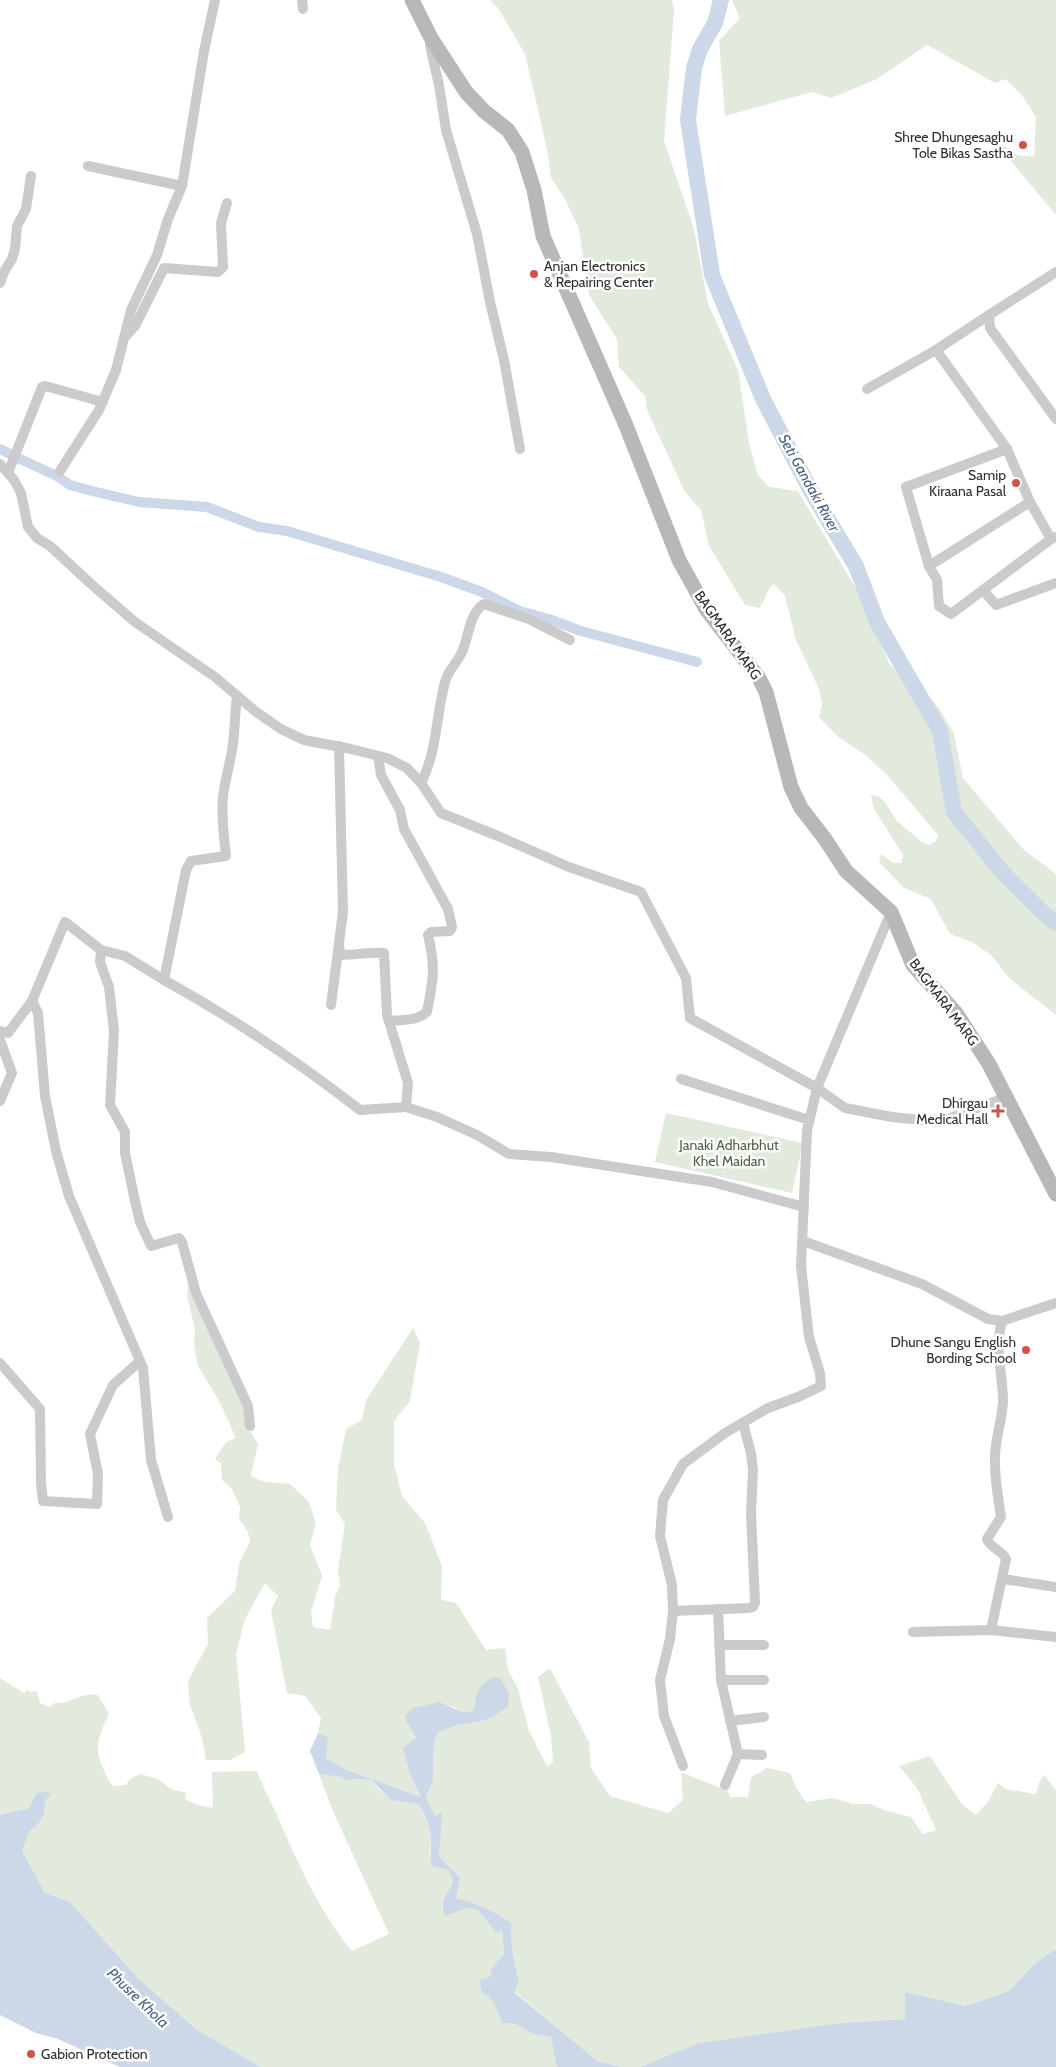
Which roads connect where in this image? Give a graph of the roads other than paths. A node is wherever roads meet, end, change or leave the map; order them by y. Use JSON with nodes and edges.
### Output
{"nodes":[{"id":1,"x":215,"y":0,"type":"edge"},
{"id":2,"x":412,"y":0,"type":"edge"},
{"id":3,"x":431,"y":38,"type":"junction"},
{"id":4,"x":88,"y":166,"type":"dead end"},
{"id":5,"x":31,"y":176,"type":"dead end"},
{"id":6,"x":182,"y":186,"type":"junction"},
{"id":7,"x":227,"y":203,"type":"dead end"},
{"id":8,"x":1056,"y":272,"type":"edge"},
{"id":9,"x":0,"y":283,"type":"edge"},
{"id":10,"x":989,"y":315,"type":"junction"},
{"id":11,"x":124,"y":338,"type":"junction"},
{"id":12,"x":936,"y":350,"type":"junction"},
{"id":13,"x":866,"y":389,"type":"dead end"},
{"id":14,"x":103,"y":402,"type":"junction"},
{"id":15,"x":1056,"y":419,"type":"edge"},
{"id":16,"x":520,"y":449,"type":"dead end"},
{"id":17,"x":1007,"y":449,"type":"junction"},
{"id":18,"x":0,"y":464,"type":"edge"},
{"id":19,"x":60,"y":471,"type":"dead end"},
{"id":20,"x":8,"y":473,"type":"junction"},
{"id":21,"x":1030,"y":502,"type":"junction"},
{"id":22,"x":1053,"y":538,"type":"edge"},
{"id":23,"x":929,"y":566,"type":"junction"},
{"id":24,"x":1056,"y":584,"type":"edge"},
{"id":25,"x":983,"y":590,"type":"junction"},
{"id":26,"x":570,"y":640,"type":"dead end"},
{"id":27,"x":237,"y":696,"type":"junction"},
{"id":28,"x":339,"y":746,"type":"junction"},
{"id":29,"x":378,"y":756,"type":"junction"},
{"id":30,"x":421,"y":783,"type":"junction"},
{"id":31,"x":891,"y":912,"type":"junction"},
{"id":32,"x":339,"y":947,"type":"junction"},
{"id":33,"x":101,"y":950,"type":"junction"},
{"id":34,"x":164,"y":980,"type":"junction"},
{"id":35,"x":32,"y":1001,"type":"junction"},
{"id":36,"x":331,"y":1005,"type":"dead end"},
{"id":37,"x":388,"y":1020,"type":"junction"},
{"id":38,"x":0,"y":1031,"type":"edge"},
{"id":39,"x":0,"y":1040,"type":"edge"},
{"id":40,"x":681,"y":1079,"type":"dead end"},
{"id":41,"x":817,"y":1088,"type":"junction"},
{"id":42,"x":1008,"y":1097,"type":"junction"},
{"id":43,"x":0,"y":1101,"type":"edge"},
{"id":44,"x":406,"y":1107,"type":"junction"},
{"id":45,"x":809,"y":1120,"type":"junction"},
{"id":46,"x":1056,"y":1194,"type":"edge"},
{"id":47,"x":804,"y":1206,"type":"junction"},
{"id":48,"x":803,"y":1241,"type":"junction"},
{"id":49,"x":1056,"y":1302,"type":"edge"},
{"id":50,"x":1002,"y":1321,"type":"junction"},
{"id":51,"x":140,"y":1361,"type":"junction"},
{"id":52,"x":0,"y":1363,"type":"edge"},
{"id":53,"x":742,"y":1423,"type":"junction"},
{"id":54,"x":250,"y":1426,"type":"dead end"},
{"id":55,"x":168,"y":1517,"type":"dead end"},
{"id":56,"x":1003,"y":1580,"type":"junction"},
{"id":57,"x":1056,"y":1587,"type":"edge"},
{"id":58,"x":718,"y":1609,"type":"junction"},
{"id":59,"x":673,"y":1612,"type":"junction"},
{"id":60,"x":992,"y":1630,"type":"junction"},
{"id":61,"x":913,"y":1632,"type":"dead end"},
{"id":62,"x":1056,"y":1637,"type":"edge"},
{"id":63,"x":764,"y":1645,"type":"dead end"},
{"id":64,"x":718,"y":1646,"type":"junction"},
{"id":65,"x":721,"y":1680,"type":"junction"},
{"id":66,"x":764,"y":1680,"type":"dead end"},
{"id":67,"x":764,"y":1717,"type":"dead end"},
{"id":68,"x":730,"y":1721,"type":"junction"},
{"id":69,"x":738,"y":1754,"type":"junction"},
{"id":70,"x":762,"y":1755,"type":"dead end"},
{"id":71,"x":683,"y":1766,"type":"dead end"},
{"id":72,"x":725,"y":1785,"type":"dead end"}],
"edges":[{"from":1,"to":6,"type":"street"},
{"from":2,"to":3,"type":"main road","name":"BAGMARA MARG"},
{"from":3,"to":16,"type":"street"},
{"from":3,"to":31,"type":"main road","name":"BAGMARA MARG"},
{"from":4,"to":6,"type":"street"},
{"from":5,"to":9,"type":"street"},
{"from":6,"to":11,"type":"street"},
{"from":7,"to":11,"type":"street"},
{"from":8,"to":10,"type":"street"},
{"from":10,"to":12,"type":"street"},
{"from":10,"to":15,"type":"street"},
{"from":11,"to":14,"type":"street"},
{"from":12,"to":13,"type":"street"},
{"from":12,"to":17,"type":"street"},
{"from":14,"to":19,"type":"street"},
{"from":14,"to":20,"type":"street"},
{"from":17,"to":21,"type":"street"},
{"from":17,"to":23,"type":"street"},
{"from":18,"to":20,"type":"street"},
{"from":20,"to":27,"type":"street"},
{"from":21,"to":22,"type":"street"},
{"from":21,"to":23,"type":"street"},
{"from":22,"to":25,"type":"street"},
{"from":23,"to":25,"type":"street"},
{"from":24,"to":25,"type":"street"},
{"from":26,"to":30,"type":"street"},
{"from":27,"to":28,"type":"street"},
{"from":27,"to":34,"type":"street"},
{"from":28,"to":29,"type":"street"},
{"from":28,"to":32,"type":"street"},
{"from":29,"to":30,"type":"street"},
{"from":29,"to":37,"type":"street"},
{"from":30,"to":41,"type":"street"},
{"from":31,"to":41,"type":"street"},
{"from":31,"to":42,"type":"main road","name":"BAGMARA MARG"},
{"from":32,"to":36,"type":"street"},
{"from":32,"to":37,"type":"street"},
{"from":33,"to":34,"type":"street"},
{"from":33,"to":35,"type":"street"},
{"from":33,"to":54,"type":"street"},
{"from":34,"to":44,"type":"street"},
{"from":35,"to":38,"type":"street"},
{"from":35,"to":51,"type":"street"},
{"from":37,"to":44,"type":"street"},
{"from":39,"to":43,"type":"street"},
{"from":40,"to":45,"type":"street"},
{"from":41,"to":42,"type":"street"},
{"from":41,"to":45,"type":"street"},
{"from":42,"to":46,"type":"main road","name":"BAGMARA MARG"},
{"from":44,"to":47,"type":"street"},
{"from":45,"to":47,"type":"street"},
{"from":47,"to":48,"type":"street"},
{"from":48,"to":50,"type":"street"},
{"from":48,"to":53,"type":"street"},
{"from":49,"to":50,"type":"street"},
{"from":50,"to":56,"type":"street"},
{"from":51,"to":52,"type":"street"},
{"from":51,"to":55,"type":"street"},
{"from":53,"to":58,"type":"street"},
{"from":53,"to":59,"type":"street"},
{"from":56,"to":57,"type":"street"},
{"from":56,"to":60,"type":"street"},
{"from":58,"to":59,"type":"street"},
{"from":58,"to":64,"type":"street"},
{"from":59,"to":71,"type":"street"},
{"from":60,"to":61,"type":"street"},
{"from":60,"to":62,"type":"street"},
{"from":63,"to":64,"type":"street"},
{"from":64,"to":65,"type":"street"},
{"from":65,"to":66,"type":"street"},
{"from":65,"to":68,"type":"street"},
{"from":67,"to":68,"type":"street"},
{"from":68,"to":69,"type":"street"},
{"from":69,"to":70,"type":"street"},
{"from":69,"to":72,"type":"street"}]}
